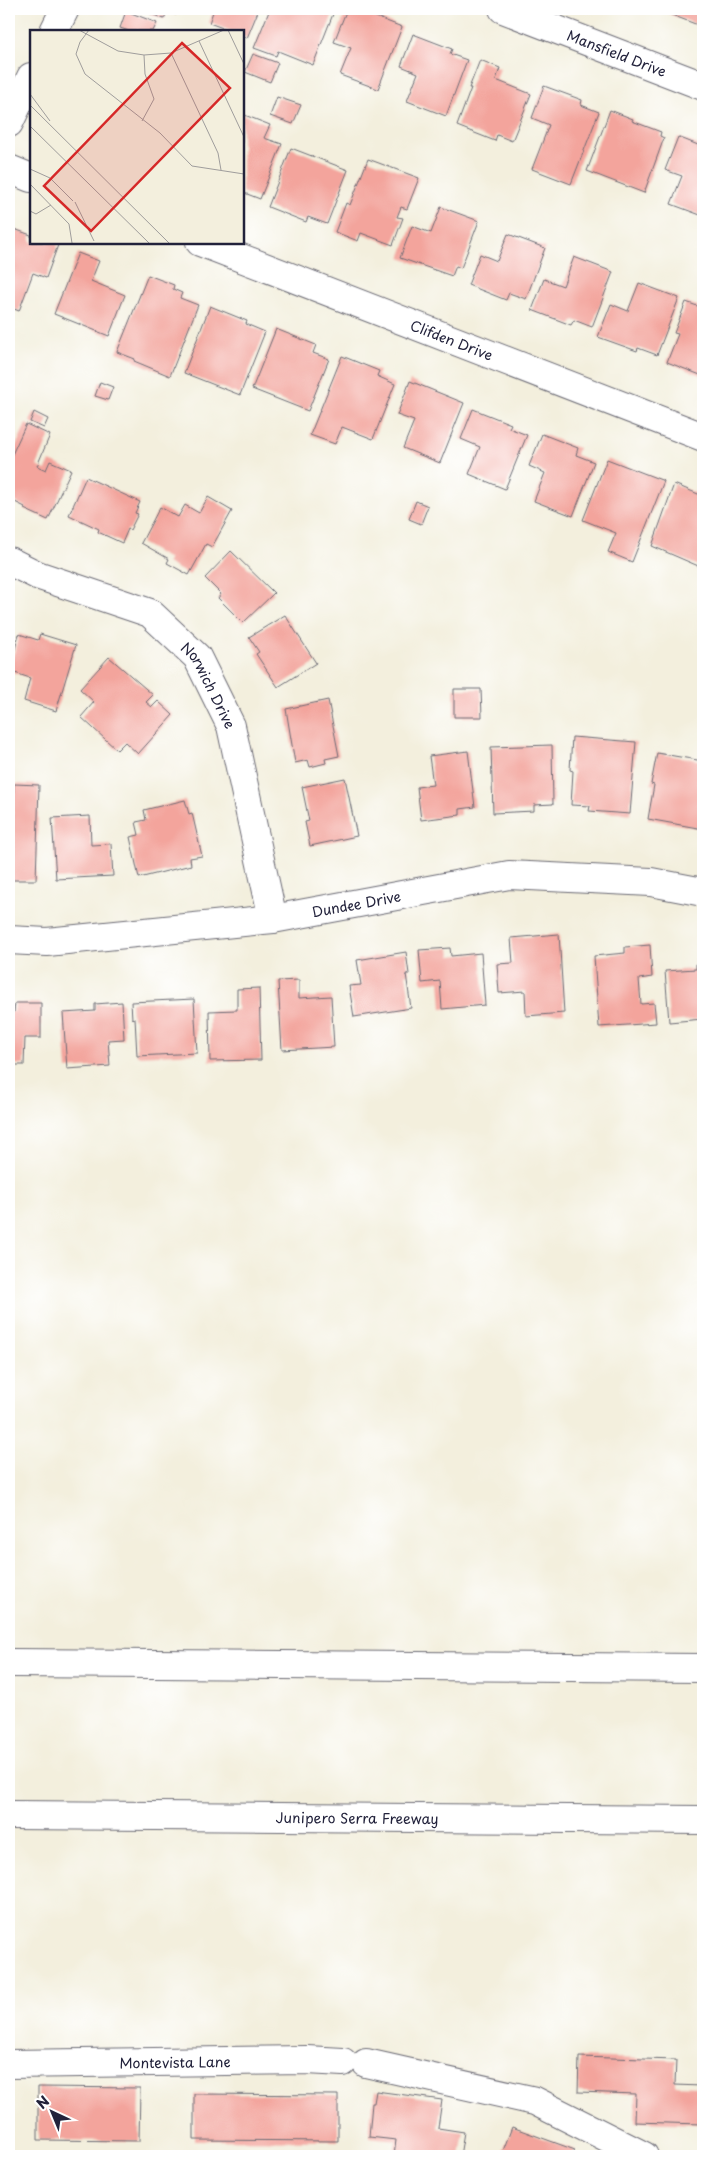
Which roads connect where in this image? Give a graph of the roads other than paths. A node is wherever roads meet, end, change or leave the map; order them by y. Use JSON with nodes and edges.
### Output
{"nodes":[{"id":1,"x":64,"y":9,"type":"edge"},
{"id":2,"x":504,"y":9,"type":"edge"},
{"id":3,"x":54,"y":30,"type":"edge"},
{"id":4,"x":30,"y":79,"type":"edge"},
{"id":5,"x":703,"y":86,"type":"edge"},
{"id":6,"x":9,"y":123,"type":"edge"},
{"id":7,"x":9,"y":169,"type":"edge"},
{"id":8,"x":30,"y":178,"type":"edge"},
{"id":9,"x":205,"y":244,"type":"edge"},
{"id":10,"x":703,"y":436,"type":"edge"},
{"id":11,"x":9,"y":561,"type":"edge"},
{"id":12,"x":703,"y":892,"type":"edge"},
{"id":13,"x":273,"y":919,"type":"junction"},
{"id":14,"x":9,"y":940,"type":"edge"},
{"id":15,"x":9,"y":1663,"type":"edge"},
{"id":16,"x":703,"y":1668,"type":"edge"},
{"id":17,"x":9,"y":1814,"type":"edge"},
{"id":18,"x":703,"y":1820,"type":"edge"},
{"id":19,"x":9,"y":2064,"type":"edge"},
{"id":20,"x":644,"y":2156,"type":"edge"}],
"edges":[{"from":1,"to":3,"type":"main road"},
{"from":2,"to":5,"type":"main road","name":"Mansfield Drive"},
{"from":4,"to":6,"type":"main road"},
{"from":7,"to":8,"type":"main road"},
{"from":9,"to":10,"type":"main road","name":"Clifden Drive"},
{"from":11,"to":13,"type":"main road","name":"Norwich Drive"},
{"from":12,"to":13,"type":"main road","name":"Dundee Drive"},
{"from":13,"to":14,"type":"main road","name":"Dundee Drive"},
{"from":15,"to":16,"type":"main road"},
{"from":17,"to":18,"type":"main road","name":"Junipero Serra Freeway"},
{"from":19,"to":20,"type":"main road","name":"Montevista Lane"}]}
